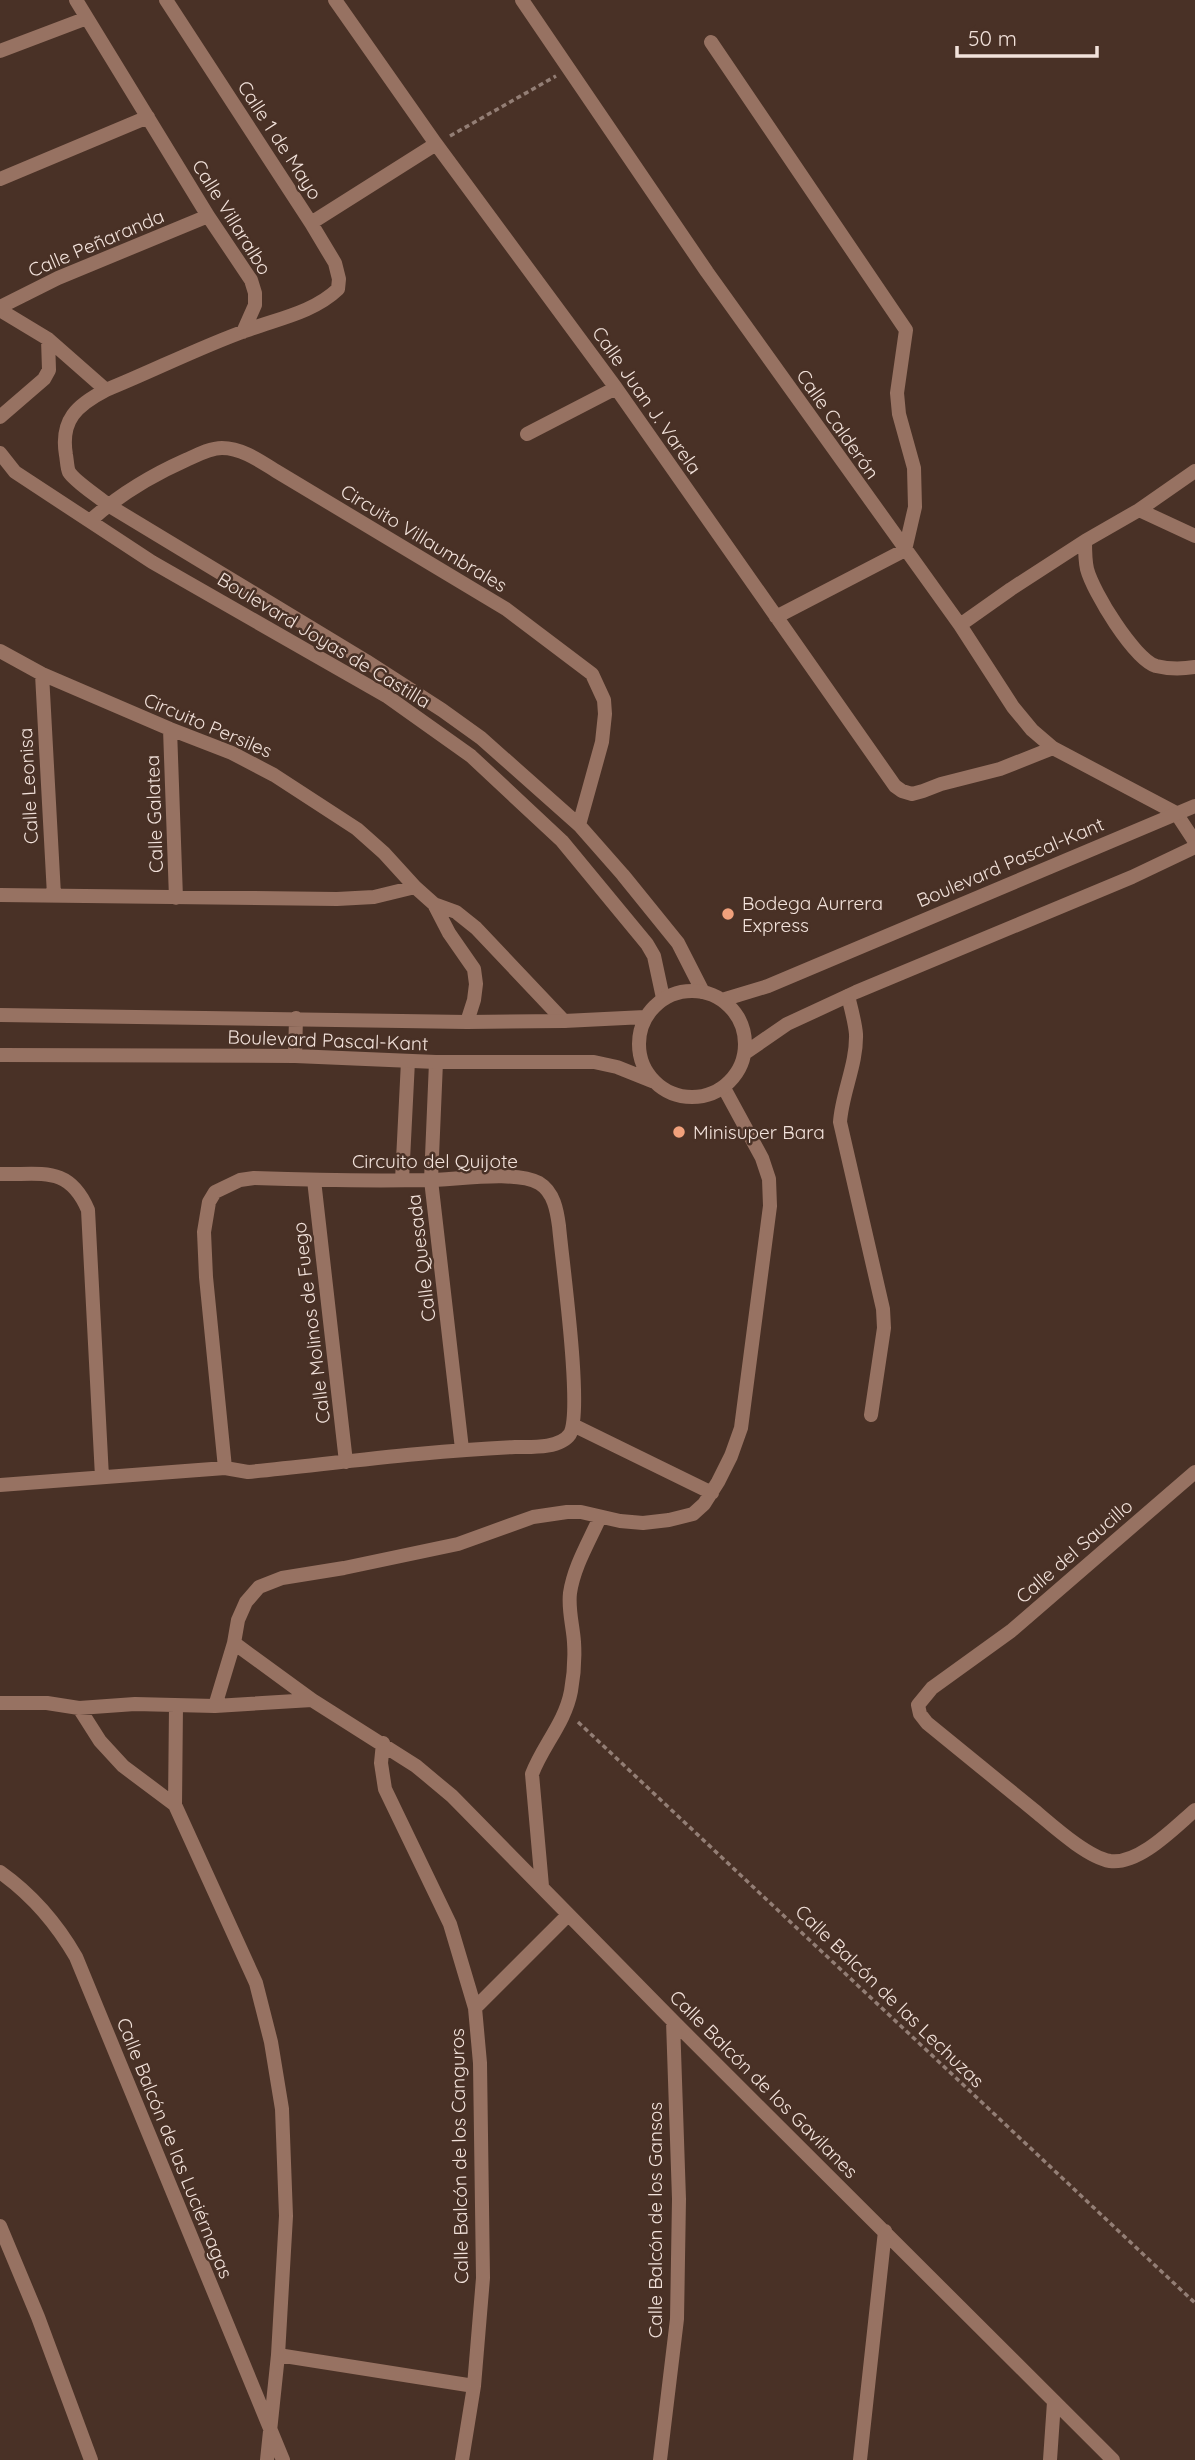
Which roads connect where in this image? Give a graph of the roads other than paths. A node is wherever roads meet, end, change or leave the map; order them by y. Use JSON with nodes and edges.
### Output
{"nodes":[{"id":1,"x":76,"y":0,"type":"edge"},
{"id":2,"x":166,"y":0,"type":"edge"},
{"id":3,"x":335,"y":0,"type":"edge"},
{"id":4,"x":522,"y":0,"type":"edge"},
{"id":5,"x":87,"y":18,"type":"junction"},
{"id":6,"x":711,"y":41,"type":"dead end"},
{"id":7,"x":0,"y":51,"type":"edge"},
{"id":8,"x":148,"y":117,"type":"junction"},
{"id":9,"x":436,"y":144,"type":"junction"},
{"id":10,"x":0,"y":179,"type":"edge"},
{"id":11,"x":208,"y":216,"type":"junction"},
{"id":12,"x":311,"y":223,"type":"junction"},
{"id":13,"x":0,"y":309,"type":"edge"},
{"id":14,"x":243,"y":332,"type":"junction"},
{"id":15,"x":48,"y":339,"type":"junction"},
{"id":16,"x":616,"y":388,"type":"junction"},
{"id":17,"x":106,"y":390,"type":"junction"},
{"id":18,"x":0,"y":417,"type":"edge"},
{"id":19,"x":527,"y":434,"type":"dead end"},
{"id":20,"x":0,"y":453,"type":"edge"},
{"id":21,"x":1195,"y":471,"type":"edge"},
{"id":22,"x":108,"y":505,"type":"junction"},
{"id":23,"x":1139,"y":510,"type":"junction"},
{"id":24,"x":91,"y":520,"type":"junction"},
{"id":25,"x":1195,"y":536,"type":"edge"},
{"id":26,"x":1085,"y":541,"type":"junction"},
{"id":27,"x":905,"y":550,"type":"junction"},
{"id":28,"x":776,"y":617,"type":"junction"},
{"id":29,"x":960,"y":625,"type":"junction"},
{"id":30,"x":0,"y":651,"type":"edge"},
{"id":31,"x":1195,"y":667,"type":"edge"},
{"id":32,"x":42,"y":674,"type":"junction"},
{"id":33,"x":170,"y":729,"type":"junction"},
{"id":34,"x":1053,"y":748,"type":"junction"},
{"id":35,"x":1195,"y":806,"type":"edge"},
{"id":36,"x":1176,"y":813,"type":"junction"},
{"id":37,"x":579,"y":825,"type":"junction"},
{"id":38,"x":1195,"y":845,"type":"edge"},
{"id":39,"x":415,"y":887,"type":"junction"},
{"id":40,"x":0,"y":895,"type":"edge"},
{"id":41,"x":54,"y":895,"type":"junction"},
{"id":42,"x":176,"y":898,"type":"junction"},
{"id":43,"x":434,"y":905,"type":"junction"},
{"id":44,"x":703,"y":992,"type":"junction"},
{"id":45,"x":848,"y":996,"type":"junction"},
{"id":46,"x":663,"y":998,"type":"junction"},
{"id":47,"x":722,"y":1000,"type":"junction"},
{"id":48,"x":0,"y":1015,"type":"edge"},
{"id":49,"x":645,"y":1017,"type":"junction"},
{"id":50,"x":296,"y":1018,"type":"junction"},
{"id":51,"x":564,"y":1021,"type":"junction"},
{"id":52,"x":467,"y":1022,"type":"junction"},
{"id":53,"x":745,"y":1053,"type":"junction"},
{"id":54,"x":0,"y":1055,"type":"edge"},
{"id":55,"x":295,"y":1056,"type":"junction"},
{"id":56,"x":408,"y":1060,"type":"junction"},
{"id":57,"x":436,"y":1062,"type":"junction"},
{"id":58,"x":652,"y":1082,"type":"junction"},
{"id":59,"x":724,"y":1087,"type":"junction"},
{"id":60,"x":0,"y":1174,"type":"edge"},
{"id":61,"x":314,"y":1180,"type":"junction"},
{"id":62,"x":402,"y":1180,"type":"junction"},
{"id":63,"x":431,"y":1180,"type":"junction"},
{"id":64,"x":871,"y":1415,"type":"dead end"},
{"id":65,"x":573,"y":1425,"type":"junction"},
{"id":66,"x":462,"y":1450,"type":"junction"},
{"id":67,"x":346,"y":1462,"type":"junction"},
{"id":68,"x":225,"y":1468,"type":"junction"},
{"id":69,"x":1195,"y":1472,"type":"edge"},
{"id":70,"x":102,"y":1477,"type":"junction"},
{"id":71,"x":0,"y":1485,"type":"edge"},
{"id":72,"x":712,"y":1493,"type":"junction"},
{"id":73,"x":600,"y":1517,"type":"junction"},
{"id":74,"x":234,"y":1643,"type":"junction"},
{"id":75,"x":312,"y":1700,"type":"junction"},
{"id":76,"x":0,"y":1703,"type":"edge"},
{"id":77,"x":176,"y":1706,"type":"junction"},
{"id":78,"x":215,"y":1706,"type":"junction"},
{"id":79,"x":79,"y":1709,"type":"junction"},
{"id":80,"x":383,"y":1743,"type":"junction"},
{"id":81,"x":175,"y":1805,"type":"junction"},
{"id":82,"x":1195,"y":1810,"type":"edge"},
{"id":83,"x":0,"y":1872,"type":"edge"},
{"id":84,"x":542,"y":1886,"type":"junction"},
{"id":85,"x":568,"y":1915,"type":"junction"},
{"id":86,"x":475,"y":2008,"type":"junction"},
{"id":87,"x":673,"y":2021,"type":"junction"},
{"id":88,"x":0,"y":2226,"type":"edge"},
{"id":89,"x":885,"y":2231,"type":"junction"},
{"id":90,"x":278,"y":2355,"type":"junction"},
{"id":91,"x":474,"y":2386,"type":"junction"},
{"id":92,"x":1054,"y":2402,"type":"junction"},
{"id":93,"x":271,"y":2430,"type":"junction"},
{"id":94,"x":91,"y":2460,"type":"edge"},
{"id":95,"x":267,"y":2460,"type":"edge"},
{"id":96,"x":283,"y":2460,"type":"edge"},
{"id":97,"x":462,"y":2460,"type":"edge"},
{"id":98,"x":660,"y":2460,"type":"edge"},
{"id":99,"x":860,"y":2460,"type":"edge"},
{"id":100,"x":1050,"y":2460,"type":"edge"},
{"id":101,"x":1113,"y":2460,"type":"edge"}],
"edges":[{"from":1,"to":5,"type":"street","name":"Calle Villaralbo"},
{"from":2,"to":12,"type":"street","name":"Calle 1 de Mayo"},
{"from":3,"to":9,"type":"street","name":"Calle Juan J. Varela"},
{"from":4,"to":27,"type":"street","name":"Calle Calderón"},
{"from":5,"to":7,"type":"street"},
{"from":5,"to":8,"type":"street","name":"Calle Villaralbo"},
{"from":6,"to":27,"type":"street"},
{"from":8,"to":10,"type":"street"},
{"from":8,"to":11,"type":"street","name":"Calle Villaralbo"},
{"from":9,"to":12,"type":"street"},
{"from":9,"to":16,"type":"street","name":"Calle Juan J. Varela"},
{"from":11,"to":13,"type":"street","name":"Calle Peñaranda"},
{"from":11,"to":14,"type":"street","name":"Calle Villaralbo"},
{"from":12,"to":14,"type":"street","name":"Calle 1 de Mayo"},
{"from":13,"to":15,"type":"street"},
{"from":14,"to":17,"type":"street"},
{"from":15,"to":17,"type":"street"},
{"from":15,"to":18,"type":"street"},
{"from":16,"to":19,"type":"street"},
{"from":16,"to":28,"type":"street","name":"Calle Juan J. Varela"},
{"from":17,"to":22,"type":"street","name":"Boulevard Joyas de Castilla"},
{"from":20,"to":24,"type":"street","name":"Boulevard Joyas de Castilla"},
{"from":21,"to":23,"type":"street"},
{"from":22,"to":24,"type":"street","name":"Circuito Villaumbrales"},
{"from":22,"to":37,"type":"street","name":"Boulevard Joyas de Castilla"},
{"from":22,"to":37,"type":"street","name":"Circuito Villaumbrales"},
{"from":23,"to":25,"type":"street"},
{"from":23,"to":26,"type":"street"},
{"from":24,"to":46,"type":"street","name":"Boulevard Joyas de Castilla"},
{"from":26,"to":29,"type":"street"},
{"from":26,"to":31,"type":"street"},
{"from":27,"to":28,"type":"street"},
{"from":27,"to":29,"type":"street","name":"Calle Calderón"},
{"from":28,"to":34,"type":"street","name":"Calle Juan J. Varela"},
{"from":29,"to":34,"type":"street","name":"Calle Calderón"},
{"from":30,"to":32,"type":"street","name":"Circuito Persiles"},
{"from":32,"to":33,"type":"street","name":"Circuito Persiles"},
{"from":32,"to":41,"type":"street","name":"Calle Leonisa"},
{"from":33,"to":39,"type":"street","name":"Circuito Persiles"},
{"from":33,"to":42,"type":"street","name":"Calle Galatea"},
{"from":34,"to":36,"type":"street","name":"Calle Calderón"},
{"from":35,"to":36,"type":"street","name":"Boulevard Pascal-Kant"},
{"from":36,"to":38,"type":"street"},
{"from":36,"to":47,"type":"street","name":"Boulevard Pascal-Kant"},
{"from":37,"to":44,"type":"street","name":"Boulevard Joyas de Castilla"},
{"from":38,"to":45,"type":"street"},
{"from":39,"to":42,"type":"street"},
{"from":39,"to":43,"type":"street","name":"Circuito Persiles"},
{"from":40,"to":41,"type":"street"},
{"from":41,"to":42,"type":"street"},
{"from":43,"to":51,"type":"street","name":"Circuito Persiles"},
{"from":43,"to":52,"type":"street","name":"Circuito Persiles"},
{"from":44,"to":46,"type":"street"},
{"from":44,"to":47,"type":"street"},
{"from":45,"to":53,"type":"street"},
{"from":45,"to":64,"type":"street"},
{"from":46,"to":49,"type":"street"},
{"from":47,"to":53,"type":"street"},
{"from":48,"to":50,"type":"street","name":"Boulevard Pascal-Kant"},
{"from":49,"to":51,"type":"street","name":"Boulevard Pascal-Kant"},
{"from":49,"to":58,"type":"street"},
{"from":50,"to":52,"type":"street","name":"Boulevard Pascal-Kant"},
{"from":50,"to":55,"type":"street"},
{"from":51,"to":52,"type":"street","name":"Boulevard Pascal-Kant"},
{"from":53,"to":59,"type":"street"},
{"from":54,"to":55,"type":"street","name":"Boulevard Pascal-Kant"},
{"from":55,"to":56,"type":"street","name":"Boulevard Pascal-Kant"},
{"from":56,"to":57,"type":"street","name":"Boulevard Pascal-Kant"},
{"from":56,"to":62,"type":"street","name":"Calle Quesada"},
{"from":57,"to":58,"type":"street","name":"Boulevard Pascal-Kant"},
{"from":57,"to":63,"type":"street","name":"Calle Quesada"},
{"from":58,"to":59,"type":"street"},
{"from":59,"to":72,"type":"street"},
{"from":60,"to":70,"type":"street"},
{"from":61,"to":62,"type":"street","name":"Circuito del Quijote"},
{"from":61,"to":67,"type":"street","name":"Calle Molinos de Fuego"},
{"from":61,"to":68,"type":"street","name":"Circuito del Quijote"},
{"from":62,"to":63,"type":"street","name":"Circuito del Quijote"},
{"from":63,"to":65,"type":"street","name":"Circuito del Quijote"},
{"from":63,"to":66,"type":"street","name":"Calle Quesada"},
{"from":65,"to":66,"type":"street"},
{"from":65,"to":72,"type":"street"},
{"from":66,"to":67,"type":"street"},
{"from":67,"to":68,"type":"street"},
{"from":68,"to":70,"type":"street"},
{"from":69,"to":82,"type":"street","name":"Calle del Saucillo"},
{"from":70,"to":71,"type":"street"},
{"from":72,"to":73,"type":"street"},
{"from":73,"to":74,"type":"street"},
{"from":73,"to":84,"type":"street"},
{"from":74,"to":75,"type":"street","name":"Calle Balcón de los Gavilanes"},
{"from":74,"to":78,"type":"street"},
{"from":75,"to":78,"type":"street"},
{"from":75,"to":80,"type":"street","name":"Calle Balcón de los Gavilanes"},
{"from":76,"to":79,"type":"street"},
{"from":77,"to":78,"type":"street"},
{"from":77,"to":79,"type":"street"},
{"from":77,"to":81,"type":"street"},
{"from":79,"to":81,"type":"street"},
{"from":80,"to":84,"type":"street","name":"Calle Balcón de los Gavilanes"},
{"from":80,"to":86,"type":"street","name":"Calle Balcón de los Canguros"},
{"from":81,"to":90,"type":"street"},
{"from":83,"to":93,"type":"street","name":"Calle Balcón de las Luciérnagas"},
{"from":84,"to":85,"type":"street","name":"Calle Balcón de los Gavilanes"},
{"from":85,"to":86,"type":"street"},
{"from":85,"to":87,"type":"street","name":"Calle Balcón de los Gavilanes"},
{"from":86,"to":91,"type":"street","name":"Calle Balcón de los Canguros"},
{"from":87,"to":89,"type":"street","name":"Calle Balcón de los Gavilanes"},
{"from":87,"to":98,"type":"street","name":"Calle Balcón de los Gansos"},
{"from":88,"to":94,"type":"street"},
{"from":89,"to":92,"type":"street","name":"Calle Balcón de los Gavilanes"},
{"from":89,"to":99,"type":"street"},
{"from":90,"to":91,"type":"street"},
{"from":90,"to":93,"type":"street"},
{"from":91,"to":97,"type":"street","name":"Calle Balcón de los Canguros"},
{"from":92,"to":100,"type":"street"},
{"from":92,"to":101,"type":"street","name":"Calle Balcón de los Gavilanes"},
{"from":93,"to":95,"type":"street"},
{"from":93,"to":96,"type":"street","name":"Calle Balcón de las Luciérnagas"}]}
